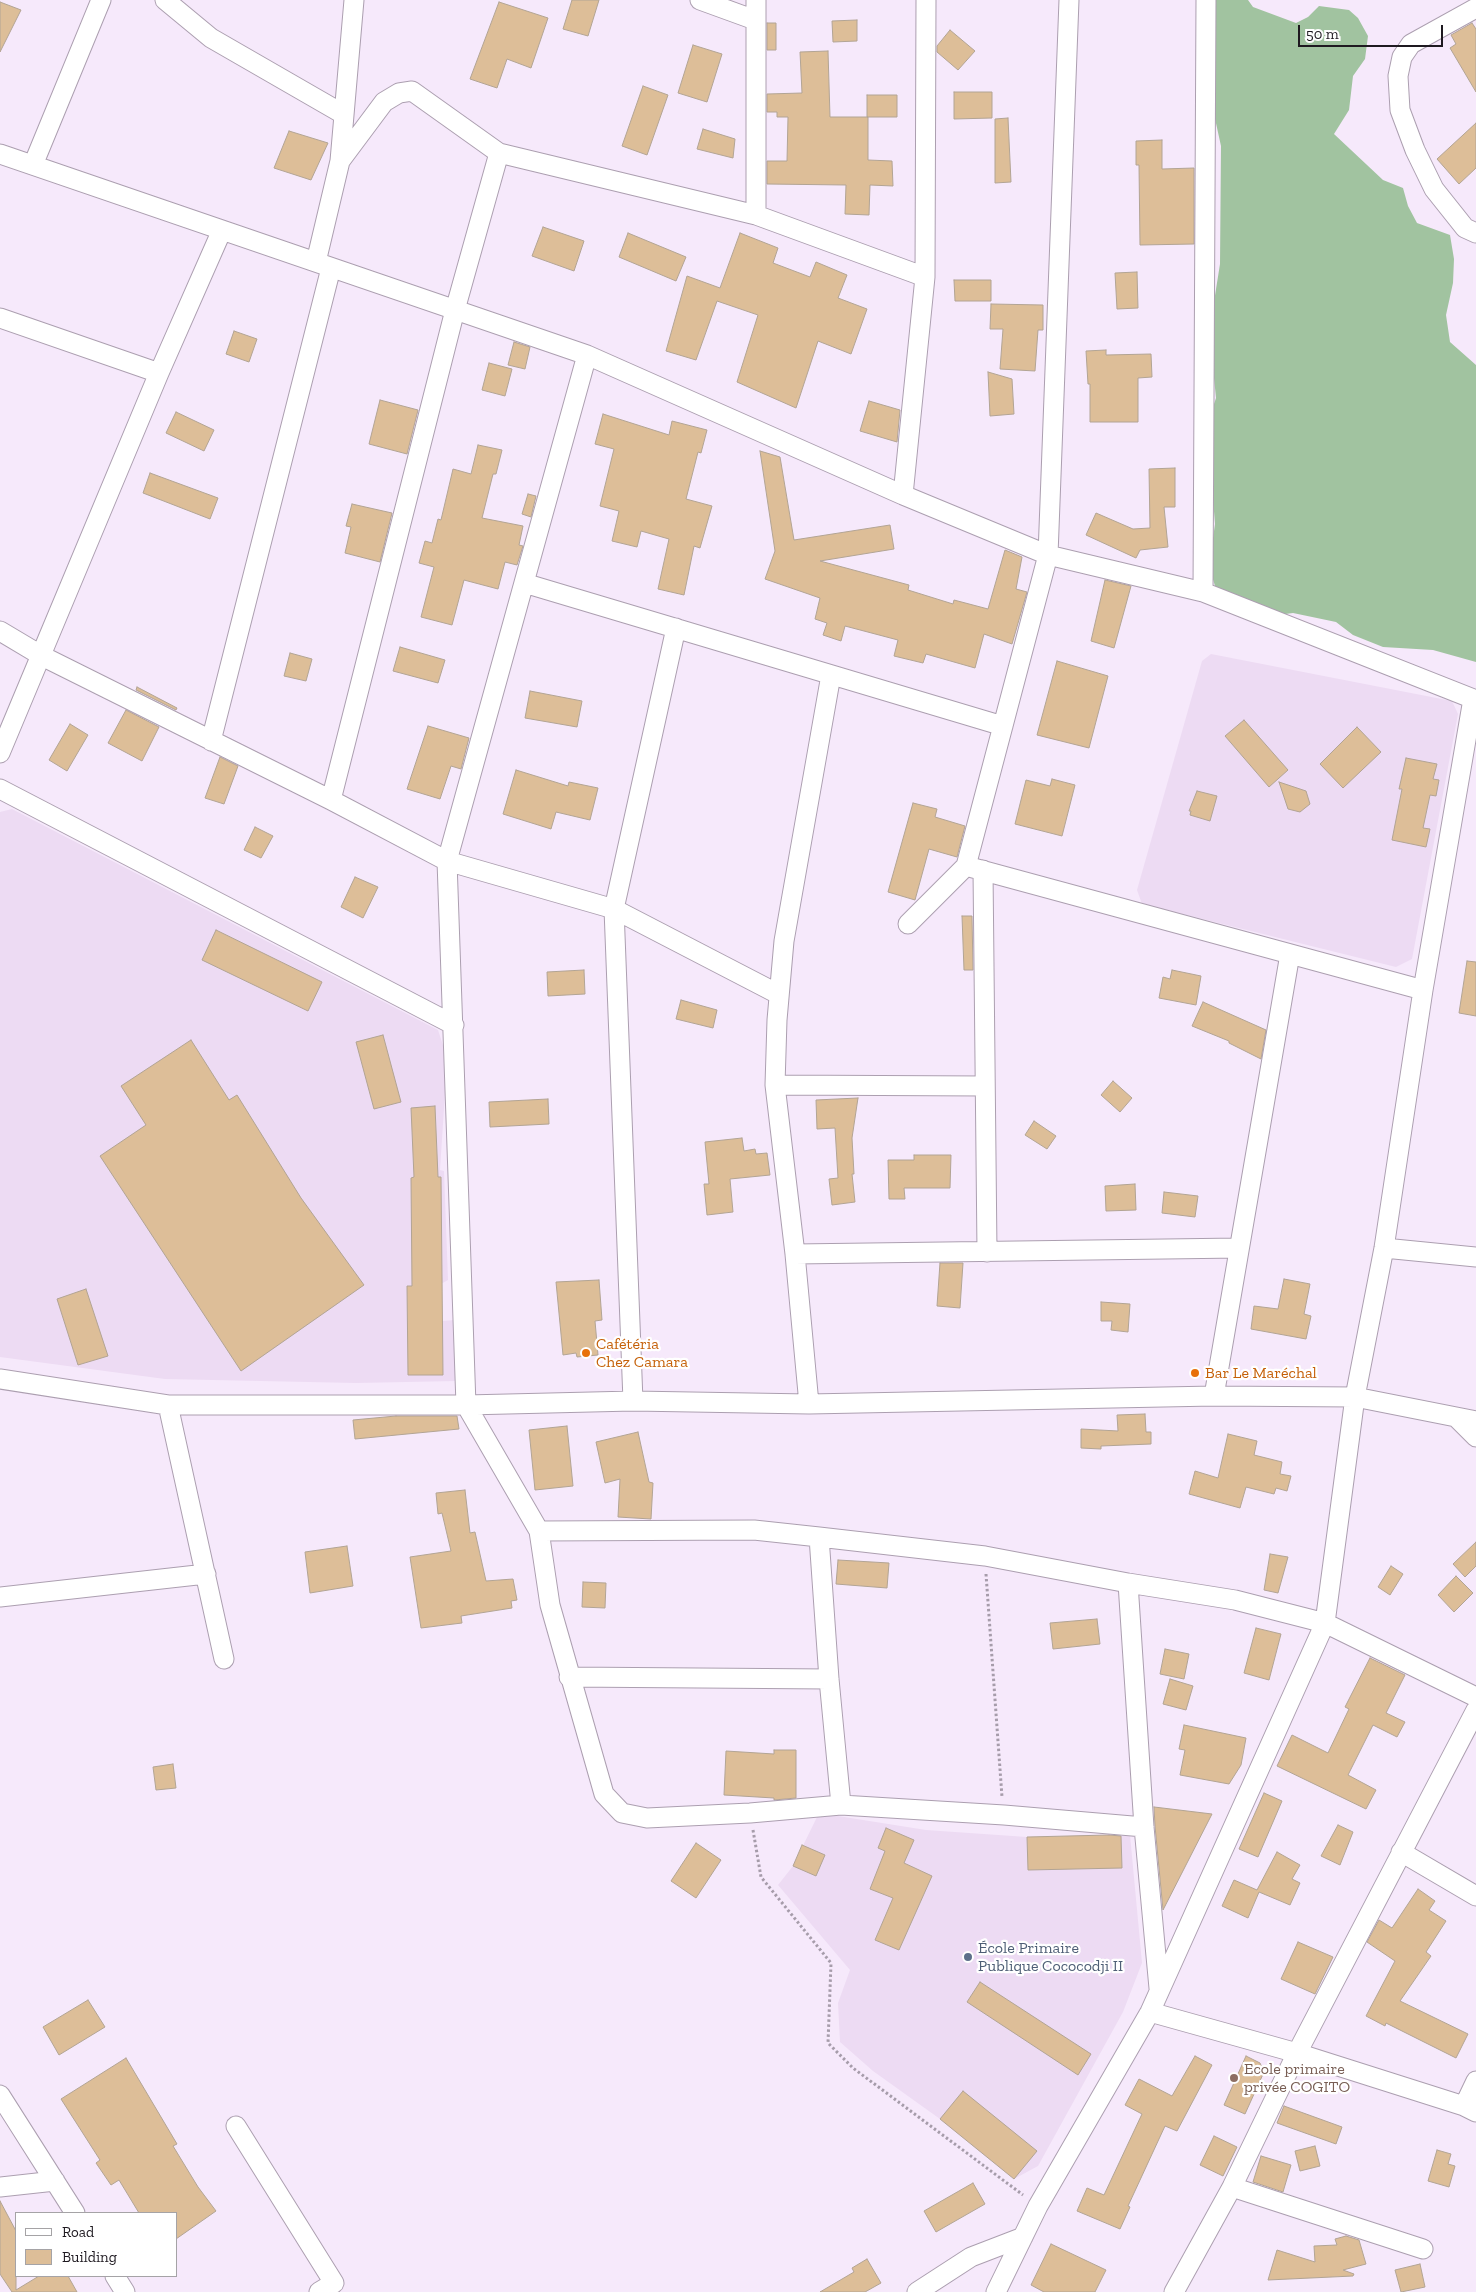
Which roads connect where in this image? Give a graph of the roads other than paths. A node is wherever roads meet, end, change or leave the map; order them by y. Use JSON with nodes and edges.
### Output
{"nodes":[{"id":1,"x":101,"y":0,"type":"edge"},
{"id":2,"x":164,"y":0,"type":"edge"},
{"id":3,"x":354,"y":0,"type":"edge"},
{"id":4,"x":700,"y":0,"type":"edge"},
{"id":5,"x":756,"y":0,"type":"edge"},
{"id":6,"x":926,"y":0,"type":"edge"},
{"id":7,"x":1070,"y":0,"type":"edge"},
{"id":8,"x":1206,"y":0,"type":"edge"},
{"id":9,"x":1476,"y":8,"type":"edge"},
{"id":10,"x":755,"y":20,"type":"junction"},
{"id":11,"x":343,"y":114,"type":"junction"},
{"id":12,"x":499,"y":153,"type":"junction"},
{"id":13,"x":0,"y":154,"type":"edge"},
{"id":14,"x":340,"y":160,"type":"junction"},
{"id":15,"x":33,"y":165,"type":"junction"},
{"id":16,"x":756,"y":215,"type":"junction"},
{"id":17,"x":222,"y":230,"type":"junction"},
{"id":18,"x":1476,"y":233,"type":"edge"},
{"id":19,"x":323,"y":265,"type":"junction"},
{"id":20,"x":925,"y":277,"type":"junction"},
{"id":21,"x":455,"y":310,"type":"junction"},
{"id":22,"x":0,"y":318,"type":"edge"},
{"id":23,"x":587,"y":355,"type":"junction"},
{"id":24,"x":159,"y":373,"type":"junction"},
{"id":25,"x":904,"y":495,"type":"junction"},
{"id":26,"x":1048,"y":555,"type":"junction"},
{"id":27,"x":524,"y":583,"type":"junction"},
{"id":28,"x":1203,"y":592,"type":"junction"},
{"id":29,"x":676,"y":628,"type":"junction"},
{"id":30,"x":0,"y":631,"type":"edge"},
{"id":31,"x":42,"y":656,"type":"junction"},
{"id":32,"x":831,"y":675,"type":"junction"},
{"id":33,"x":1474,"y":699,"type":"edge"},
{"id":34,"x":1003,"y":726,"type":"junction"},
{"id":35,"x":211,"y":741,"type":"junction"},
{"id":36,"x":0,"y":753,"type":"edge"},
{"id":37,"x":0,"y":788,"type":"edge"},
{"id":38,"x":331,"y":800,"type":"junction"},
{"id":39,"x":447,"y":861,"type":"junction"},
{"id":40,"x":975,"y":868,"type":"junction"},
{"id":41,"x":614,"y":909,"type":"junction"},
{"id":42,"x":908,"y":924,"type":"dead end"},
{"id":43,"x":1290,"y":954,"type":"junction"},
{"id":44,"x":1422,"y":990,"type":"junction"},
{"id":45,"x":778,"y":994,"type":"junction"},
{"id":46,"x":454,"y":1025,"type":"junction"},
{"id":47,"x":776,"y":1085,"type":"junction"},
{"id":48,"x":985,"y":1086,"type":"junction"},
{"id":49,"x":1239,"y":1248,"type":"junction"},
{"id":50,"x":1384,"y":1248,"type":"junction"},
{"id":51,"x":987,"y":1252,"type":"junction"},
{"id":52,"x":795,"y":1254,"type":"junction"},
{"id":53,"x":1476,"y":1257,"type":"edge"},
{"id":54,"x":0,"y":1379,"type":"edge"},
{"id":55,"x":1214,"y":1396,"type":"junction"},
{"id":56,"x":1355,"y":1397,"type":"junction"},
{"id":57,"x":633,"y":1401,"type":"junction"},
{"id":58,"x":466,"y":1404,"type":"junction"},
{"id":59,"x":809,"y":1404,"type":"junction"},
{"id":60,"x":168,"y":1405,"type":"junction"},
{"id":61,"x":1467,"y":1420,"type":"edge"},
{"id":62,"x":1476,"y":1437,"type":"edge"},
{"id":63,"x":538,"y":1531,"type":"junction"},
{"id":64,"x":819,"y":1536,"type":"junction"},
{"id":65,"x":206,"y":1574,"type":"junction"},
{"id":66,"x":1128,"y":1583,"type":"junction"},
{"id":67,"x":0,"y":1597,"type":"edge"},
{"id":68,"x":1325,"y":1623,"type":"junction"},
{"id":69,"x":224,"y":1659,"type":"dead end"},
{"id":70,"x":569,"y":1677,"type":"junction"},
{"id":71,"x":829,"y":1679,"type":"junction"},
{"id":72,"x":1476,"y":1697,"type":"edge"},
{"id":73,"x":1476,"y":1710,"type":"edge"},
{"id":74,"x":842,"y":1805,"type":"junction"},
{"id":75,"x":1144,"y":1827,"type":"junction"},
{"id":76,"x":1401,"y":1852,"type":"junction"},
{"id":77,"x":1476,"y":1896,"type":"edge"},
{"id":78,"x":1159,"y":1989,"type":"junction"},
{"id":79,"x":1150,"y":2012,"type":"junction"},
{"id":80,"x":1297,"y":2053,"type":"junction"},
{"id":81,"x":1476,"y":2081,"type":"edge"},
{"id":82,"x":0,"y":2095,"type":"edge"},
{"id":83,"x":1470,"y":2109,"type":"edge"},
{"id":84,"x":236,"y":2126,"type":"dead end"},
{"id":85,"x":54,"y":2181,"type":"junction"},
{"id":86,"x":0,"y":2187,"type":"edge"},
{"id":87,"x":1232,"y":2187,"type":"junction"},
{"id":88,"x":74,"y":2212,"type":"edge"},
{"id":89,"x":1023,"y":2237,"type":"junction"},
{"id":90,"x":1423,"y":2249,"type":"dead end"},
{"id":91,"x":116,"y":2277,"type":"edge"},
{"id":92,"x":125,"y":2292,"type":"edge"},
{"id":93,"x":319,"y":2292,"type":"edge"},
{"id":94,"x":917,"y":2292,"type":"edge"},
{"id":95,"x":996,"y":2292,"type":"edge"},
{"id":96,"x":1174,"y":2292,"type":"edge"}],
"edges":[{"from":1,"to":15,"type":"street"},
{"from":2,"to":11,"type":"street"},
{"from":3,"to":11,"type":"street"},
{"from":4,"to":10,"type":"street"},
{"from":5,"to":10,"type":"street"},
{"from":6,"to":20,"type":"street"},
{"from":7,"to":26,"type":"street"},
{"from":8,"to":28,"type":"street"},
{"from":9,"to":18,"type":"street"},
{"from":10,"to":16,"type":"street"},
{"from":11,"to":14,"type":"street"},
{"from":12,"to":14,"type":"street"},
{"from":12,"to":16,"type":"street"},
{"from":12,"to":21,"type":"street"},
{"from":13,"to":15,"type":"street"},
{"from":14,"to":19,"type":"street"},
{"from":15,"to":17,"type":"street"},
{"from":16,"to":20,"type":"street"},
{"from":17,"to":19,"type":"street"},
{"from":17,"to":24,"type":"street"},
{"from":19,"to":21,"type":"street"},
{"from":19,"to":35,"type":"street"},
{"from":20,"to":25,"type":"street"},
{"from":21,"to":23,"type":"street"},
{"from":21,"to":38,"type":"street"},
{"from":22,"to":24,"type":"street"},
{"from":23,"to":25,"type":"street"},
{"from":23,"to":27,"type":"street"},
{"from":24,"to":31,"type":"street"},
{"from":25,"to":26,"type":"street"},
{"from":26,"to":28,"type":"street"},
{"from":26,"to":34,"type":"street"},
{"from":27,"to":29,"type":"street"},
{"from":27,"to":39,"type":"street"},
{"from":28,"to":33,"type":"street"},
{"from":29,"to":32,"type":"street"},
{"from":29,"to":41,"type":"street"},
{"from":30,"to":31,"type":"street"},
{"from":31,"to":35,"type":"street"},
{"from":31,"to":36,"type":"street"},
{"from":32,"to":34,"type":"street"},
{"from":32,"to":45,"type":"street"},
{"from":33,"to":44,"type":"street"},
{"from":34,"to":40,"type":"street"},
{"from":35,"to":38,"type":"street"},
{"from":37,"to":46,"type":"street"},
{"from":38,"to":39,"type":"street"},
{"from":39,"to":41,"type":"street"},
{"from":39,"to":46,"type":"street"},
{"from":40,"to":42,"type":"street"},
{"from":40,"to":43,"type":"street"},
{"from":40,"to":48,"type":"street"},
{"from":41,"to":45,"type":"street"},
{"from":41,"to":57,"type":"street"},
{"from":43,"to":44,"type":"street"},
{"from":43,"to":49,"type":"street"},
{"from":44,"to":50,"type":"street"},
{"from":45,"to":47,"type":"street"},
{"from":46,"to":58,"type":"street"},
{"from":47,"to":48,"type":"street"},
{"from":47,"to":52,"type":"street"},
{"from":48,"to":51,"type":"street"},
{"from":49,"to":51,"type":"street"},
{"from":49,"to":55,"type":"street"},
{"from":50,"to":53,"type":"street"},
{"from":50,"to":56,"type":"street"},
{"from":51,"to":52,"type":"street"},
{"from":52,"to":59,"type":"street"},
{"from":54,"to":60,"type":"street"},
{"from":55,"to":56,"type":"street"},
{"from":55,"to":59,"type":"street"},
{"from":56,"to":61,"type":"street"},
{"from":56,"to":68,"type":"street"},
{"from":57,"to":58,"type":"street"},
{"from":57,"to":59,"type":"street"},
{"from":58,"to":60,"type":"street"},
{"from":58,"to":63,"type":"street"},
{"from":60,"to":65,"type":"street"},
{"from":61,"to":62,"type":"street"},
{"from":63,"to":64,"type":"street"},
{"from":63,"to":70,"type":"street"},
{"from":64,"to":66,"type":"street"},
{"from":64,"to":71,"type":"street"},
{"from":65,"to":67,"type":"street"},
{"from":65,"to":69,"type":"street"},
{"from":66,"to":68,"type":"street"},
{"from":66,"to":75,"type":"street"},
{"from":68,"to":72,"type":"street"},
{"from":68,"to":78,"type":"street"},
{"from":70,"to":71,"type":"street"},
{"from":70,"to":74,"type":"street"},
{"from":71,"to":74,"type":"street"},
{"from":73,"to":76,"type":"street"},
{"from":74,"to":75,"type":"street"},
{"from":75,"to":78,"type":"street"},
{"from":76,"to":77,"type":"street"},
{"from":76,"to":80,"type":"street"},
{"from":78,"to":79,"type":"street"},
{"from":79,"to":80,"type":"street"},
{"from":79,"to":89,"type":"street"},
{"from":80,"to":83,"type":"street"},
{"from":80,"to":87,"type":"street"},
{"from":81,"to":83,"type":"street"},
{"from":82,"to":85,"type":"street"},
{"from":84,"to":93,"type":"street"},
{"from":85,"to":86,"type":"street"},
{"from":85,"to":88,"type":"street"},
{"from":87,"to":90,"type":"street"},
{"from":87,"to":96,"type":"street"},
{"from":89,"to":94,"type":"street"},
{"from":89,"to":95,"type":"street"},
{"from":91,"to":92,"type":"street"}]}
